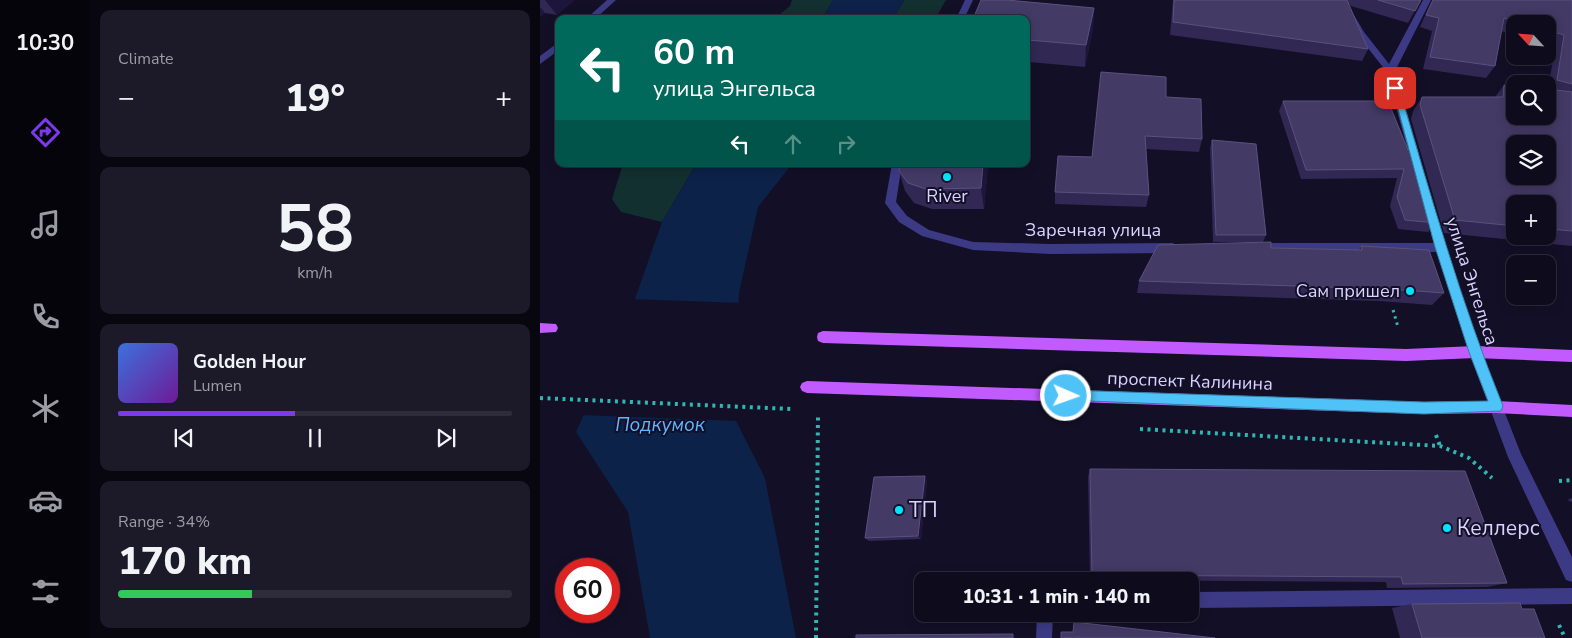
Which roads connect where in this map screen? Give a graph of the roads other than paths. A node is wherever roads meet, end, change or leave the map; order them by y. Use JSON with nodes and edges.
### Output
{"nodes":[{"id":1,"x":612,"y":0,"type":"edge"},
{"id":2,"x":969,"y":0,"type":"edge"},
{"id":3,"x":1341,"y":0,"type":"edge"},
{"id":4,"x":1427,"y":0,"type":"edge"},
{"id":5,"x":595,"y":15,"type":"edge"},
{"id":6,"x":962,"y":15,"type":"edge"},
{"id":7,"x":555,"y":48,"type":"edge"},
{"id":8,"x":540,"y":61,"type":"edge"},
{"id":9,"x":1390,"y":71,"type":"junction"},
{"id":10,"x":1416,"y":164,"type":"edge"},
{"id":11,"x":896,"y":167,"type":"edge"},
{"id":12,"x":1427,"y":201,"type":"edge"},
{"id":13,"x":1440,"y":247,"type":"junction"},
{"id":14,"x":1187,"y":248,"type":"edge"},
{"id":15,"x":1255,"y":248,"type":"edge"},
{"id":16,"x":823,"y":336,"type":"dead end"},
{"id":17,"x":1475,"y":352,"type":"junction"},
{"id":18,"x":1572,"y":356,"type":"edge"},
{"id":19,"x":807,"y":387,"type":"dead end"},
{"id":20,"x":1496,"y":406,"type":"junction"},
{"id":21,"x":1572,"y":411,"type":"edge"},
{"id":22,"x":1572,"y":574,"type":"edge"},
{"id":23,"x":1572,"y":596,"type":"edge"},
{"id":24,"x":1199,"y":600,"type":"edge"},
{"id":25,"x":1045,"y":622,"type":"edge"},
{"id":26,"x":1044,"y":638,"type":"edge"}],
"edges":[{"from":1,"to":5,"type":"street"},
{"from":2,"to":6,"type":"street"},
{"from":3,"to":9,"type":"street"},
{"from":4,"to":9,"type":"street"},
{"from":7,"to":8,"type":"street"},
{"from":9,"to":10,"type":"street"},
{"from":11,"to":14,"type":"street","name":"Заречная улица"},
{"from":12,"to":13,"type":"street","name":"улица Энгельса"},
{"from":13,"to":15,"type":"street"},
{"from":13,"to":17,"type":"street","name":"улица Энгельса"},
{"from":16,"to":17,"type":"main road","name":"проспект Калинина"},
{"from":17,"to":18,"type":"main road","name":"проспект Калинина"},
{"from":17,"to":20,"type":"street","name":"улица Энгельса"},
{"from":19,"to":20,"type":"main road","name":"проспект Калинина"},
{"from":20,"to":21,"type":"main road","name":"проспект Калинина"},
{"from":20,"to":22,"type":"street","name":"улица Энгельса"},
{"from":23,"to":24,"type":"street"},
{"from":25,"to":26,"type":"street"}]}
